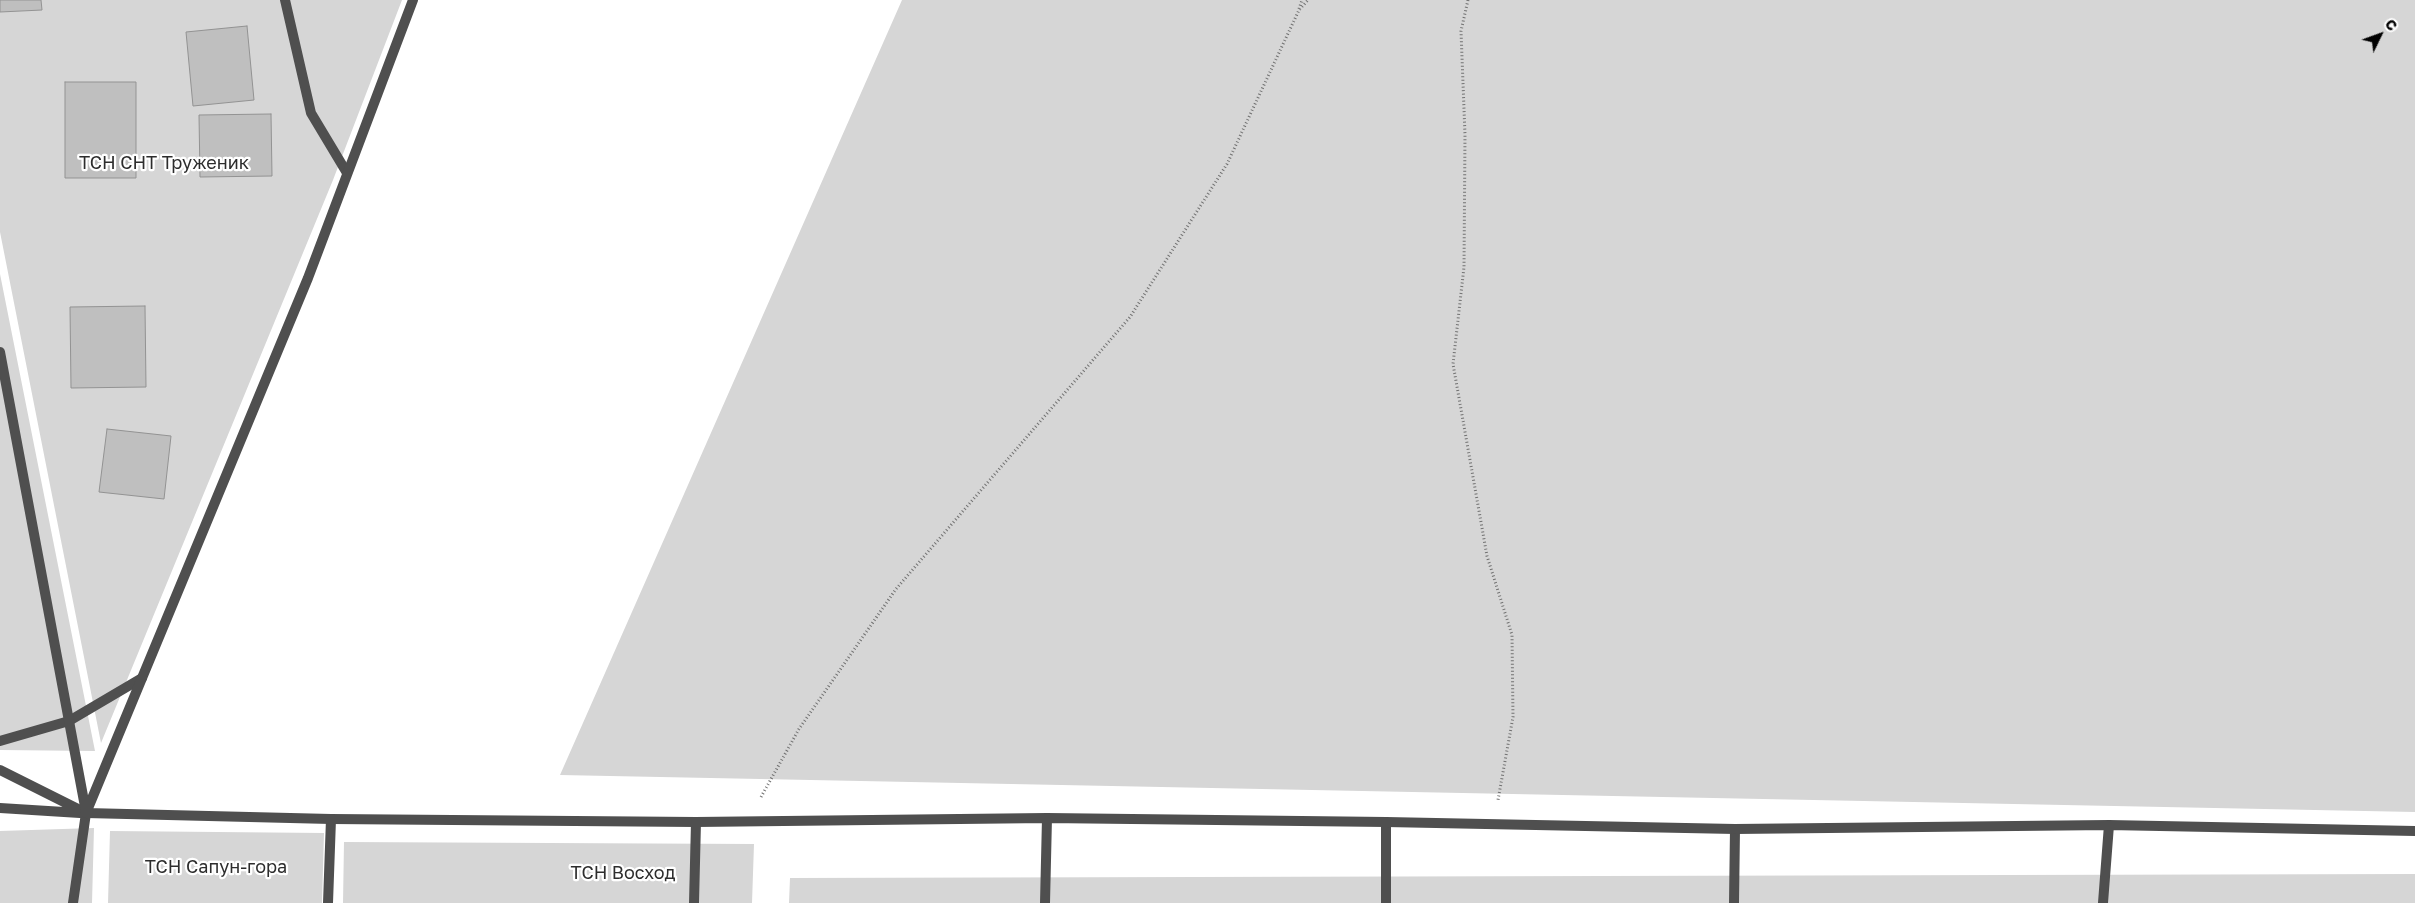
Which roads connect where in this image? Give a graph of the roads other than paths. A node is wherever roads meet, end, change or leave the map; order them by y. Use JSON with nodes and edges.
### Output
{"nodes":[{"id":1,"x":285,"y":0,"type":"edge"},
{"id":2,"x":413,"y":0,"type":"edge"},
{"id":3,"x":347,"y":173,"type":"junction"},
{"id":4,"x":0,"y":352,"type":"edge"},
{"id":5,"x":142,"y":678,"type":"junction"},
{"id":6,"x":69,"y":720,"type":"junction"},
{"id":7,"x":0,"y":741,"type":"edge"},
{"id":8,"x":0,"y":770,"type":"edge"},
{"id":9,"x":0,"y":808,"type":"edge"},
{"id":10,"x":86,"y":813,"type":"junction"},
{"id":11,"x":1047,"y":818,"type":"junction"},
{"id":12,"x":331,"y":819,"type":"junction"},
{"id":13,"x":696,"y":822,"type":"junction"},
{"id":14,"x":1386,"y":822,"type":"junction"},
{"id":15,"x":2109,"y":825,"type":"junction"},
{"id":16,"x":1735,"y":829,"type":"junction"},
{"id":17,"x":2415,"y":831,"type":"edge"},
{"id":18,"x":73,"y":903,"type":"edge"},
{"id":19,"x":328,"y":903,"type":"edge"},
{"id":20,"x":694,"y":903,"type":"edge"},
{"id":21,"x":1045,"y":903,"type":"edge"},
{"id":22,"x":1386,"y":903,"type":"edge"},
{"id":23,"x":1734,"y":903,"type":"edge"},
{"id":24,"x":2103,"y":903,"type":"edge"}],
"edges":[{"from":1,"to":3,"type":"street"},
{"from":2,"to":3,"type":"street"},
{"from":3,"to":5,"type":"street"},
{"from":4,"to":6,"type":"street"},
{"from":5,"to":6,"type":"street"},
{"from":5,"to":10,"type":"street"},
{"from":6,"to":7,"type":"street"},
{"from":6,"to":10,"type":"street"},
{"from":8,"to":10,"type":"street"},
{"from":9,"to":10,"type":"street"},
{"from":10,"to":12,"type":"street"},
{"from":10,"to":18,"type":"street"},
{"from":11,"to":13,"type":"street"},
{"from":11,"to":14,"type":"street"},
{"from":11,"to":21,"type":"street"},
{"from":12,"to":13,"type":"street"},
{"from":12,"to":19,"type":"street"},
{"from":13,"to":20,"type":"street"},
{"from":14,"to":16,"type":"street"},
{"from":14,"to":22,"type":"street"},
{"from":15,"to":16,"type":"street"},
{"from":15,"to":17,"type":"street"},
{"from":15,"to":24,"type":"street"},
{"from":16,"to":23,"type":"street"}]}
